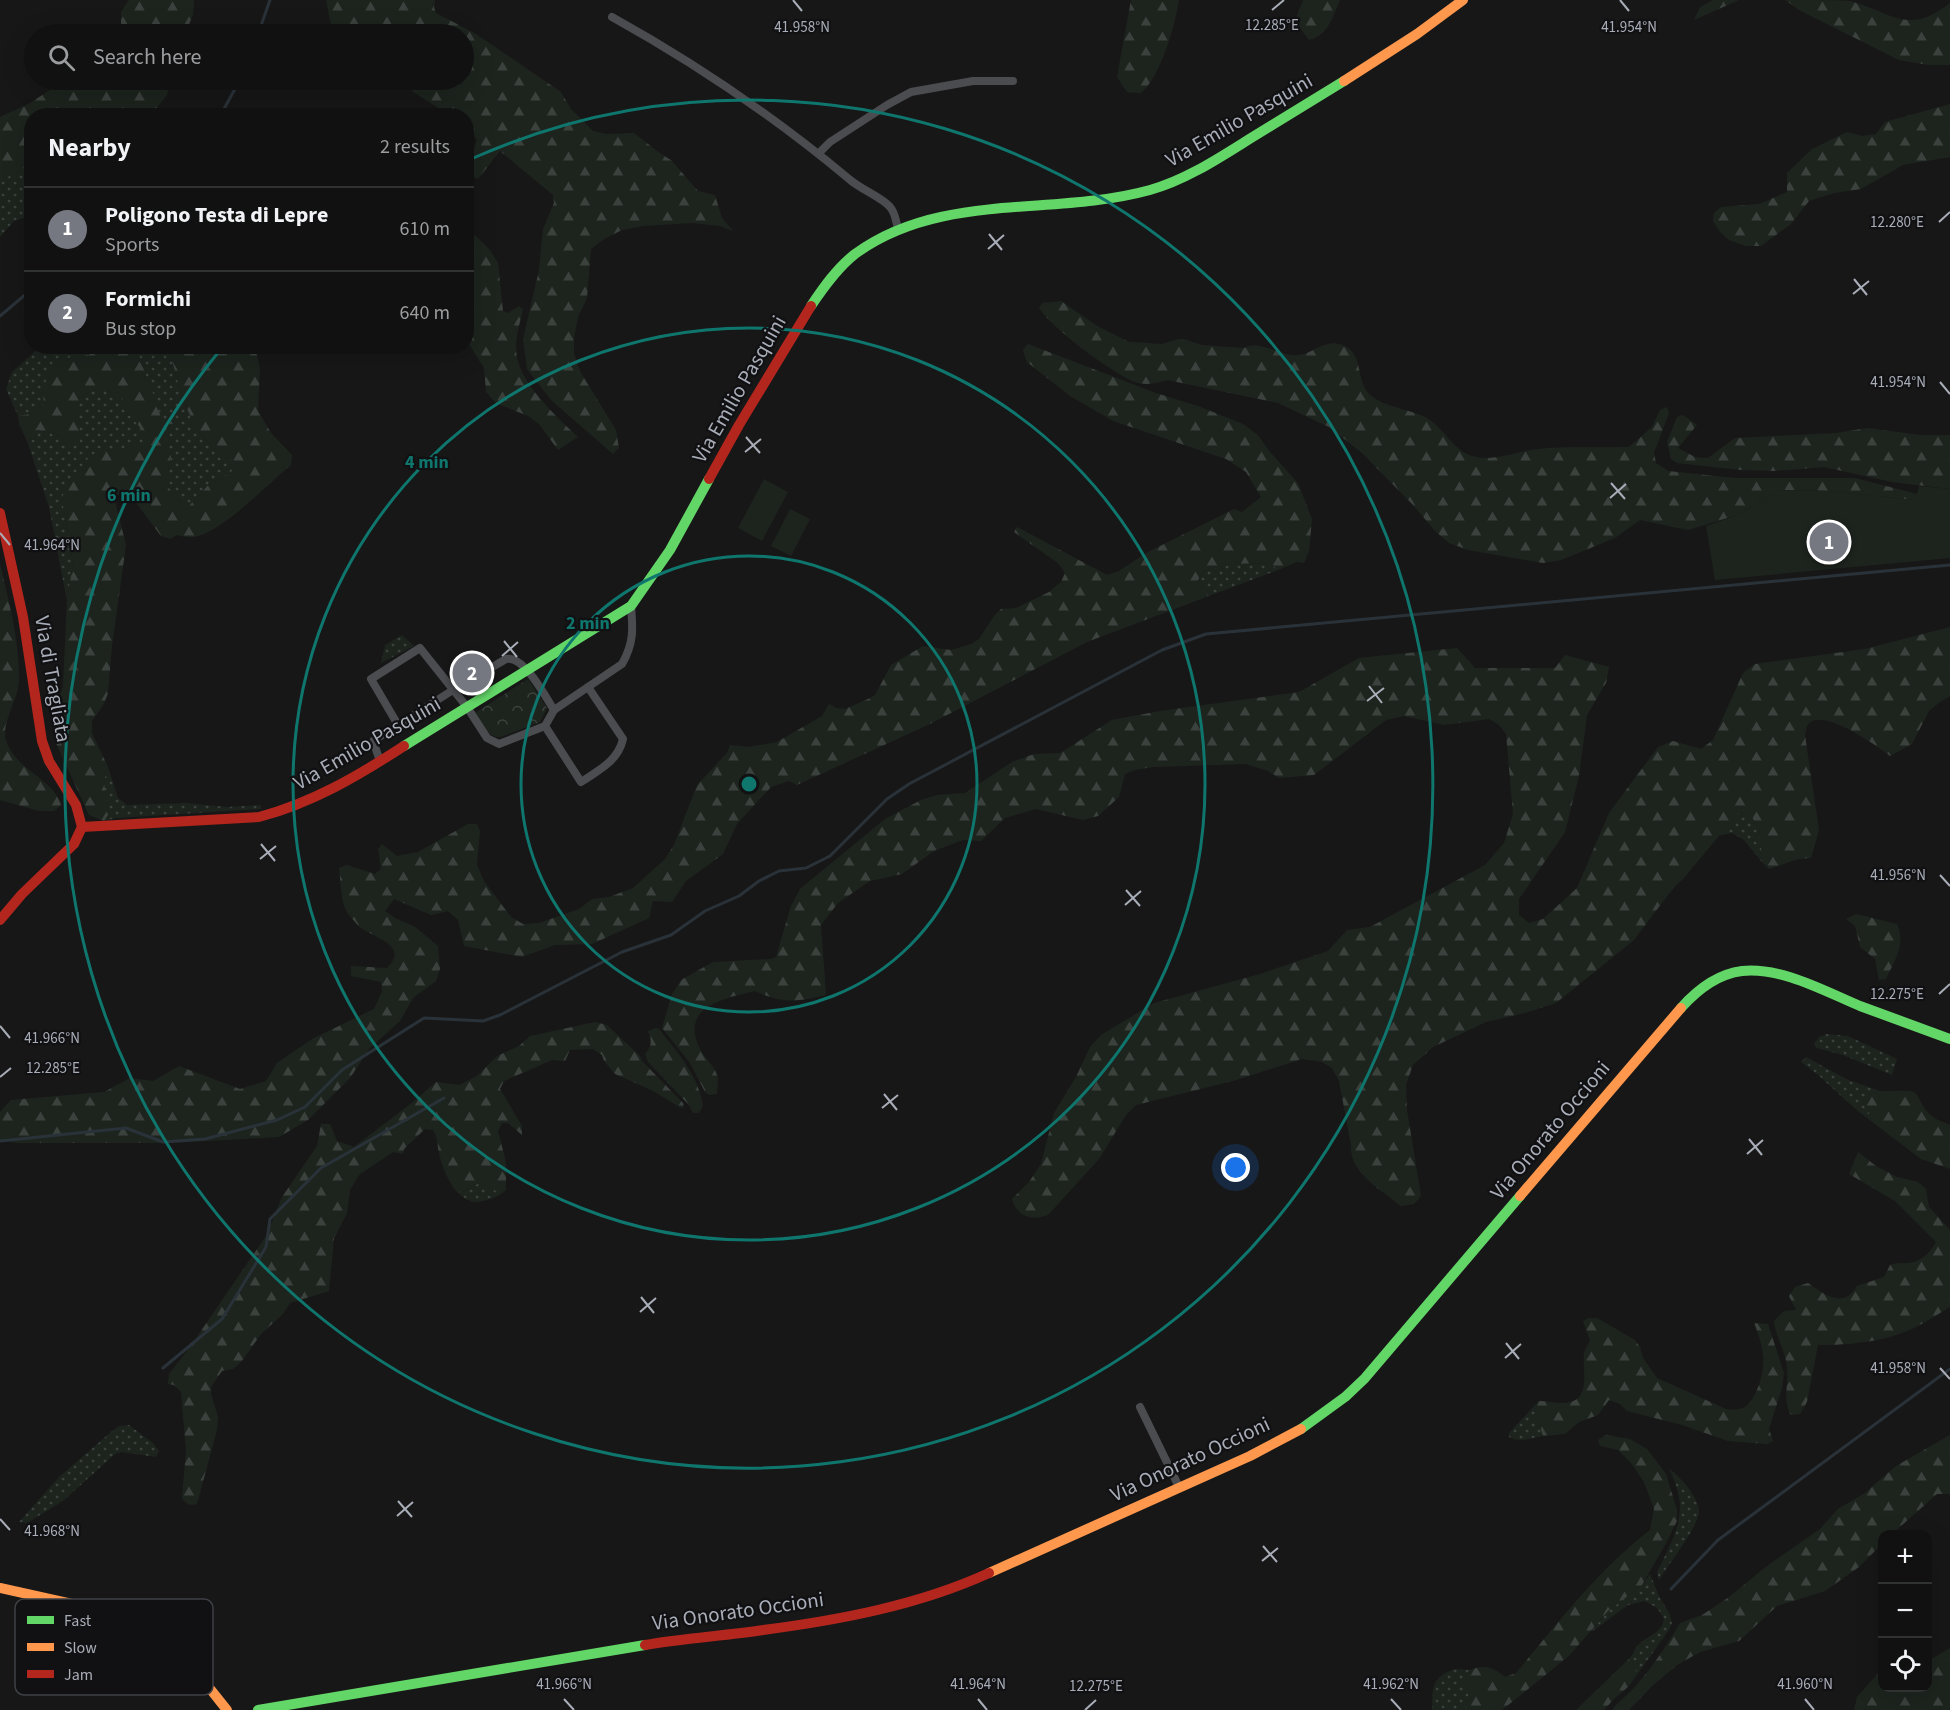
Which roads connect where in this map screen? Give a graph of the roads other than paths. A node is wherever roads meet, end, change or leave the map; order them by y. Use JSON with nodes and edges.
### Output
{"nodes":[{"id":1,"x":1463,"y":0,"type":"edge"},
{"id":2,"x":612,"y":17,"type":"dead end"},
{"id":3,"x":1013,"y":81,"type":"dead end"},
{"id":4,"x":819,"y":153,"type":"junction"},
{"id":5,"x":898,"y":228,"type":"junction"},
{"id":6,"x":0,"y":513,"type":"edge"},
{"id":7,"x":631,"y":606,"type":"junction"},
{"id":8,"x":527,"y":670,"type":"junction"},
{"id":9,"x":588,"y":687,"type":"junction"},
{"id":10,"x":453,"y":690,"type":"junction"},
{"id":11,"x":467,"y":707,"type":"junction"},
{"id":12,"x":555,"y":710,"type":"junction"},
{"id":13,"x":398,"y":725,"type":"junction"},
{"id":14,"x":545,"y":726,"type":"junction"},
{"id":15,"x":380,"y":761,"type":"junction"},
{"id":16,"x":82,"y":827,"type":"junction"},
{"id":17,"x":0,"y":920,"type":"edge"},
{"id":18,"x":1950,"y":1039,"type":"edge"},
{"id":19,"x":1140,"y":1407,"type":"dead end"},
{"id":20,"x":1179,"y":1487,"type":"junction"},
{"id":21,"x":0,"y":1588,"type":"edge"},
{"id":22,"x":50,"y":1599,"type":"edge"},
{"id":23,"x":213,"y":1692,"type":"edge"},
{"id":24,"x":227,"y":1710,"type":"edge"},
{"id":25,"x":258,"y":1710,"type":"edge"}],
"edges":[{"from":1,"to":5,"type":"street","name":"Via Emilio Pasquini"},
{"from":2,"to":4,"type":"street"},
{"from":3,"to":4,"type":"street"},
{"from":4,"to":5,"type":"street"},
{"from":5,"to":7,"type":"street","name":"Via Emilio Pasquini"},
{"from":6,"to":16,"type":"street","name":"Via di Tragliata"},
{"from":7,"to":8,"type":"street","name":"Via Emilio Pasquini"},
{"from":7,"to":9,"type":"street"},
{"from":8,"to":10,"type":"street"},
{"from":8,"to":11,"type":"street","name":"Via Emilio Pasquini"},
{"from":8,"to":12,"type":"street"},
{"from":9,"to":12,"type":"street"},
{"from":9,"to":14,"type":"street"},
{"from":10,"to":11,"type":"street"},
{"from":10,"to":13,"type":"street"},
{"from":10,"to":13,"type":"street"},
{"from":11,"to":14,"type":"street"},
{"from":11,"to":15,"type":"street","name":"Via Emilio Pasquini"},
{"from":12,"to":14,"type":"street"},
{"from":13,"to":15,"type":"street"},
{"from":15,"to":16,"type":"street","name":"Via Emilio Pasquini"},
{"from":16,"to":17,"type":"street"},
{"from":18,"to":20,"type":"street","name":"Via Onorato Occioni"},
{"from":19,"to":20,"type":"street"},
{"from":20,"to":25,"type":"street","name":"Via Onorato Occioni"},
{"from":21,"to":22,"type":"street"},
{"from":23,"to":24,"type":"street"}]}
